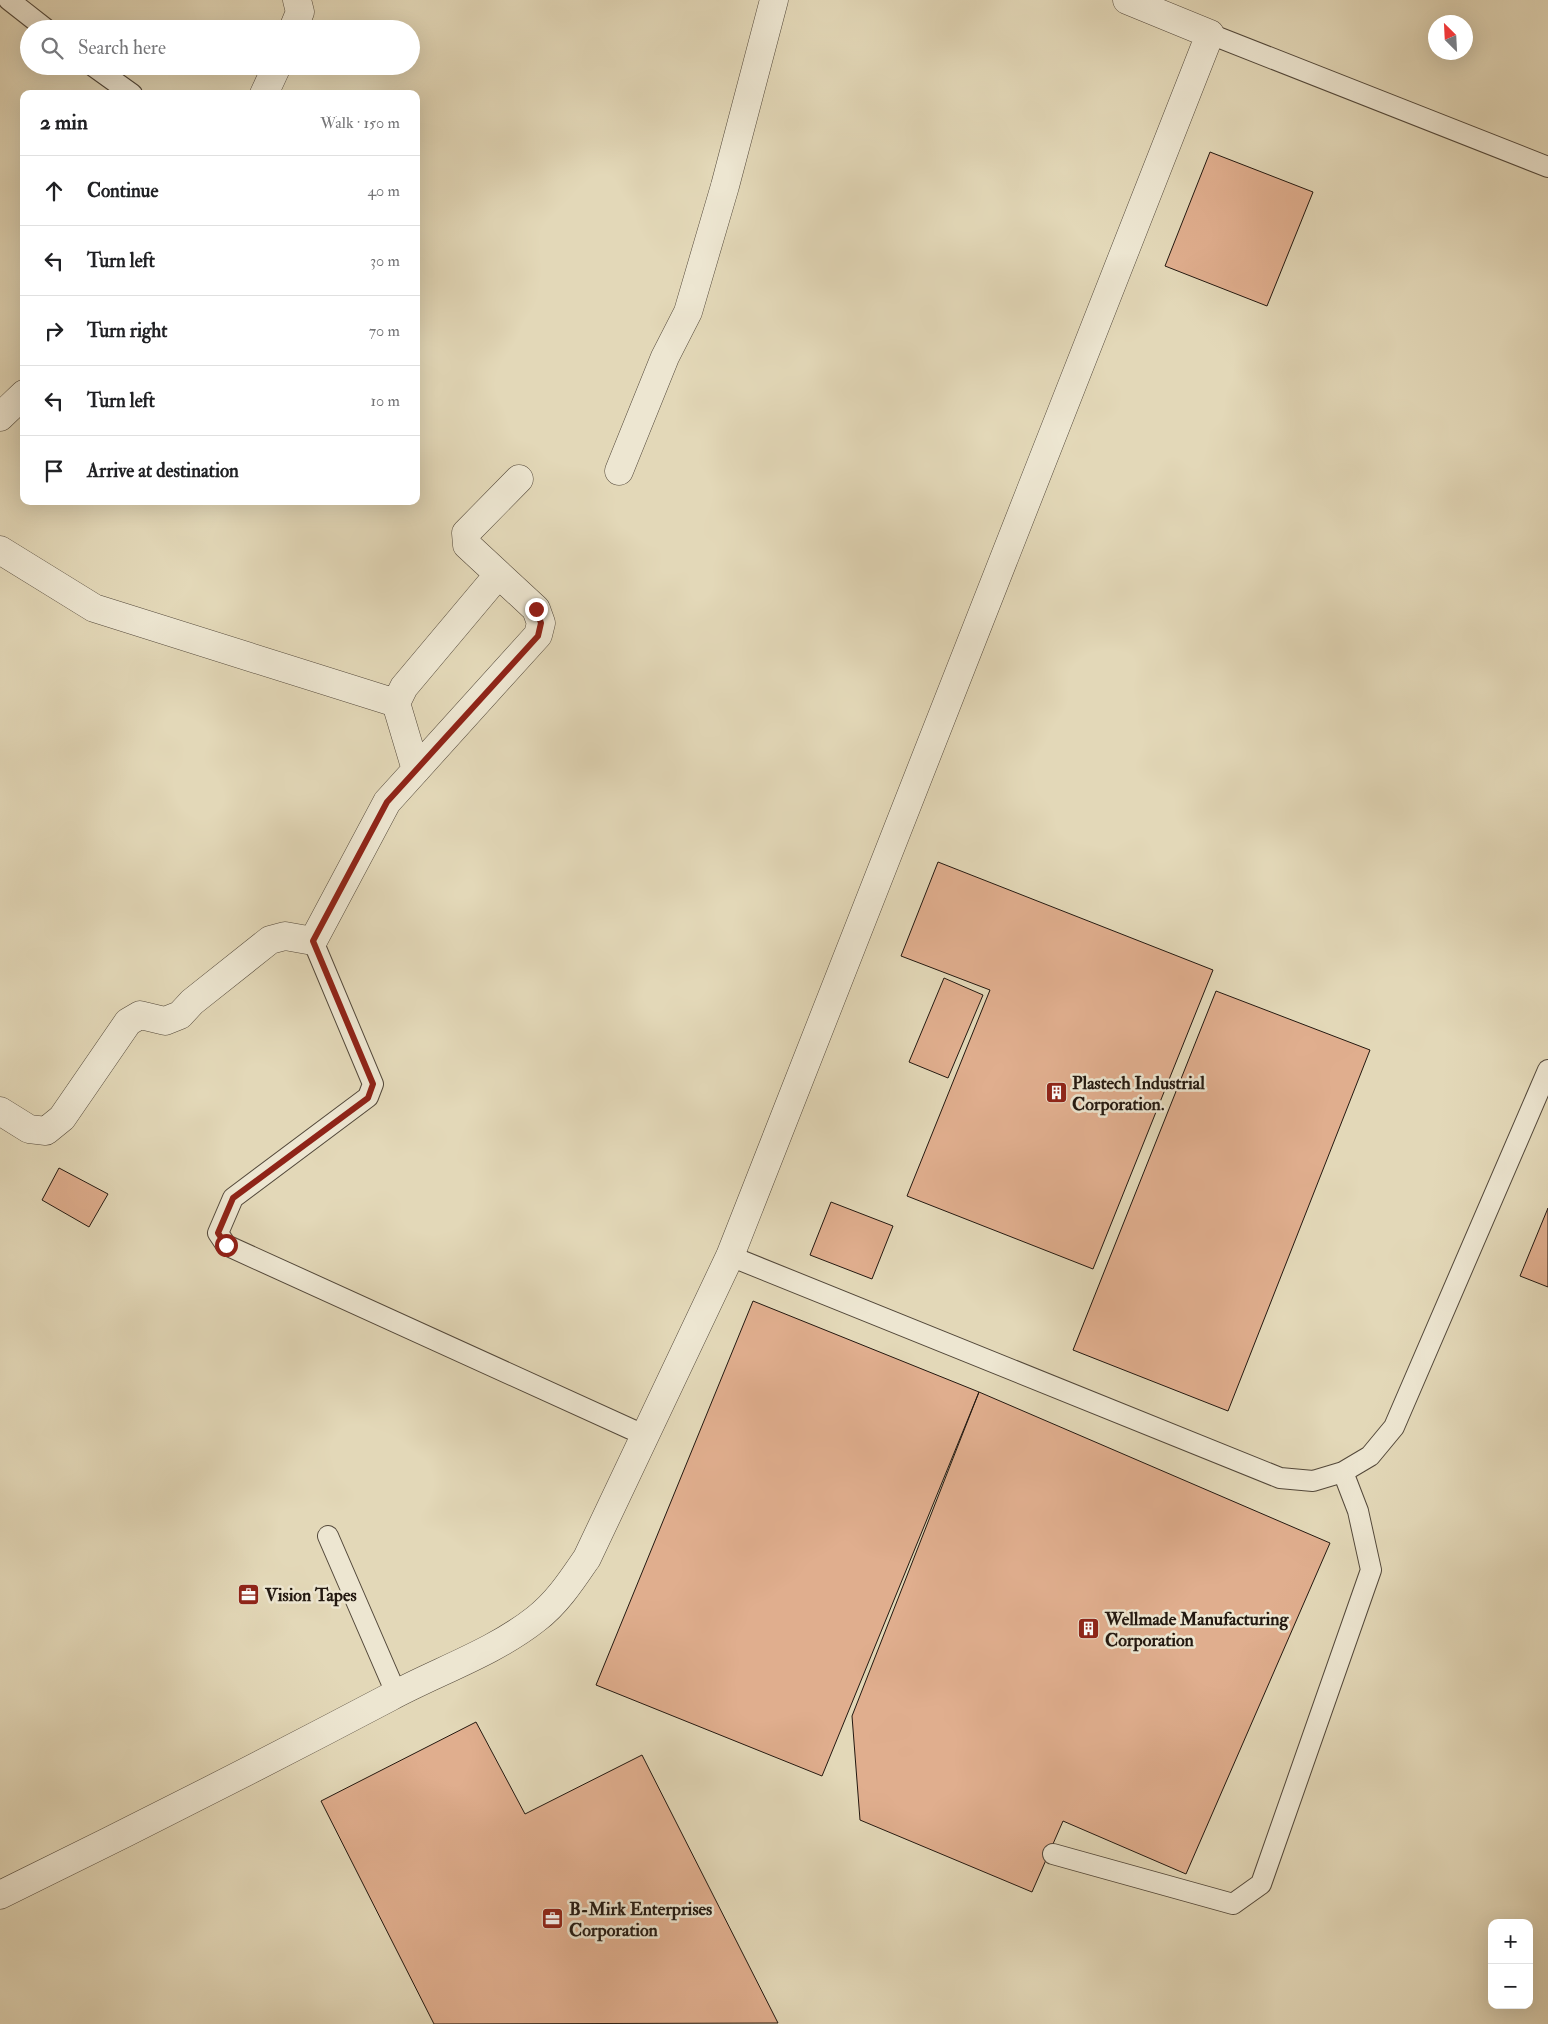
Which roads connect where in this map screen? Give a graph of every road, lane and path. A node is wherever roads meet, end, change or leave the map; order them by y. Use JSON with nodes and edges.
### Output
{"nodes":[{"id":1,"x":9,"y":0,"type":"edge"},
{"id":2,"x":297,"y":0,"type":"edge"},
{"id":3,"x":774,"y":0,"type":"edge"},
{"id":4,"x":1127,"y":0,"type":"edge"},
{"id":5,"x":35,"y":20,"type":"edge"},
{"id":6,"x":297,"y":20,"type":"edge"},
{"id":7,"x":1210,"y":34,"type":"junction"},
{"id":8,"x":106,"y":75,"type":"edge"},
{"id":9,"x":273,"y":75,"type":"edge"},
{"id":10,"x":126,"y":90,"type":"edge"},
{"id":11,"x":266,"y":90,"type":"edge"},
{"id":12,"x":1548,"y":167,"type":"edge"},
{"id":13,"x":20,"y":398,"type":"edge"},
{"id":14,"x":0,"y":417,"type":"edge"},
{"id":15,"x":619,"y":471,"type":"dead end"},
{"id":16,"x":519,"y":479,"type":"dead end"},
{"id":17,"x":0,"y":550,"type":"edge"},
{"id":18,"x":498,"y":575,"type":"junction"},
{"id":19,"x":396,"y":703,"type":"junction"},
{"id":20,"x":416,"y":770,"type":"junction"},
{"id":21,"x":313,"y":941,"type":"junction"},
{"id":22,"x":1548,"y":1070,"type":"edge"},
{"id":23,"x":0,"y":1111,"type":"edge"},
{"id":24,"x":730,"y":1256,"type":"junction"},
{"id":25,"x":646,"y":1436,"type":"junction"},
{"id":26,"x":1343,"y":1472,"type":"junction"},
{"id":27,"x":328,"y":1536,"type":"dead end"},
{"id":28,"x":396,"y":1693,"type":"junction"},
{"id":29,"x":1053,"y":1854,"type":"dead end"},
{"id":30,"x":0,"y":1895,"type":"edge"}],
"edges":[{"from":1,"to":5,"type":"lane"},
{"from":2,"to":6,"type":"street"},
{"from":3,"to":15,"type":"street"},
{"from":4,"to":7,"type":"street"},
{"from":7,"to":12,"type":"lane"},
{"from":7,"to":24,"type":"street"},
{"from":8,"to":10,"type":"lane"},
{"from":9,"to":11,"type":"street"},
{"from":13,"to":14,"type":"street"},
{"from":16,"to":18,"type":"street"},
{"from":17,"to":19,"type":"street"},
{"from":18,"to":19,"type":"street"},
{"from":18,"to":20,"type":"street"},
{"from":19,"to":20,"type":"street"},
{"from":20,"to":21,"type":"street"},
{"from":21,"to":23,"type":"street"},
{"from":21,"to":25,"type":"lane"},
{"from":22,"to":26,"type":"lane"},
{"from":24,"to":25,"type":"street"},
{"from":24,"to":26,"type":"lane"},
{"from":25,"to":28,"type":"street"},
{"from":26,"to":29,"type":"lane"},
{"from":27,"to":28,"type":"lane"},
{"from":28,"to":30,"type":"street"}]}
